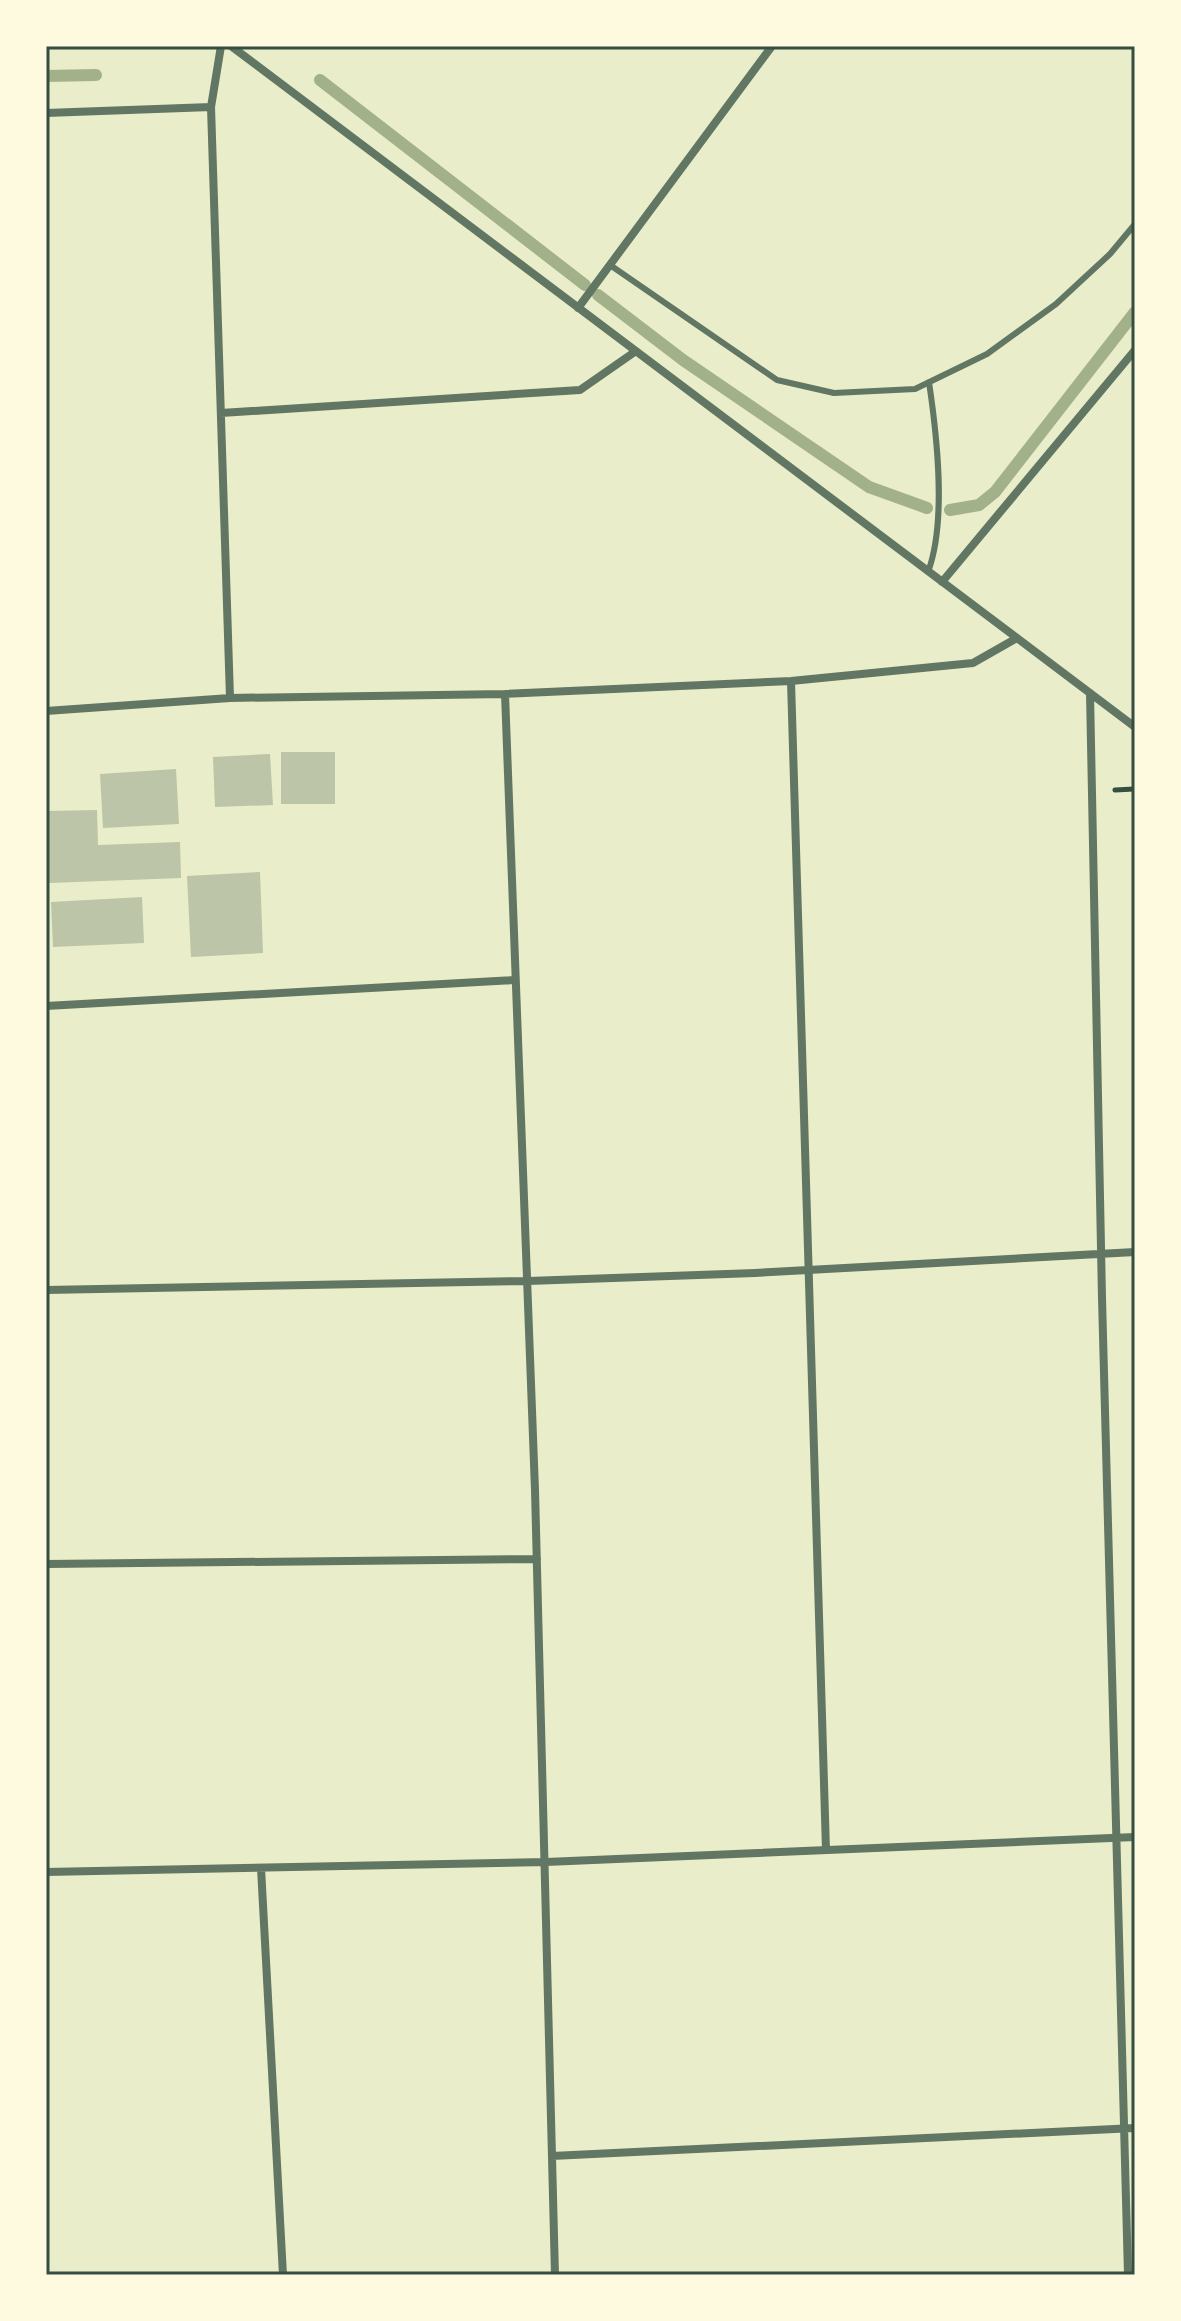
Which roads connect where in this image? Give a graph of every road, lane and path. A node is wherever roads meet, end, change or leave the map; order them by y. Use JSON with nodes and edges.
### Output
{"nodes":[{"id":1,"x":221,"y":46,"type":"edge"},
{"id":2,"x":231,"y":46,"type":"edge"},
{"id":3,"x":772,"y":46,"type":"edge"},
{"id":4,"x":211,"y":107,"type":"junction"},
{"id":5,"x":46,"y":113,"type":"edge"},
{"id":6,"x":1135,"y":224,"type":"edge"},
{"id":7,"x":610,"y":265,"type":"junction"},
{"id":8,"x":578,"y":308,"type":"junction"},
{"id":9,"x":1135,"y":350,"type":"edge"},
{"id":10,"x":636,"y":351,"type":"junction"},
{"id":11,"x":929,"y":382,"type":"junction"},
{"id":12,"x":221,"y":413,"type":"junction"},
{"id":13,"x":928,"y":572,"type":"junction"},
{"id":14,"x":942,"y":582,"type":"junction"},
{"id":15,"x":1017,"y":638,"type":"junction"},
{"id":16,"x":791,"y":681,"type":"junction"},
{"id":17,"x":1090,"y":693,"type":"junction"},
{"id":18,"x":505,"y":694,"type":"junction"},
{"id":19,"x":230,"y":698,"type":"junction"},
{"id":20,"x":46,"y":711,"type":"edge"},
{"id":21,"x":1135,"y":727,"type":"edge"},
{"id":22,"x":514,"y":980,"type":"junction"},
{"id":23,"x":46,"y":1006,"type":"edge"},
{"id":24,"x":1135,"y":1252,"type":"edge"},
{"id":25,"x":1101,"y":1253,"type":"junction"},
{"id":26,"x":809,"y":1271,"type":"junction"},
{"id":27,"x":528,"y":1281,"type":"junction"},
{"id":28,"x":46,"y":1290,"type":"edge"},
{"id":29,"x":537,"y":1559,"type":"junction"},
{"id":30,"x":46,"y":1564,"type":"edge"},
{"id":31,"x":1135,"y":1837,"type":"edge"},
{"id":32,"x":1116,"y":1838,"type":"junction"},
{"id":33,"x":826,"y":1850,"type":"junction"},
{"id":34,"x":546,"y":1862,"type":"junction"},
{"id":35,"x":261,"y":1868,"type":"junction"},
{"id":36,"x":46,"y":1872,"type":"edge"},
{"id":37,"x":1123,"y":2128,"type":"junction"},
{"id":38,"x":1135,"y":2128,"type":"edge"},
{"id":39,"x":552,"y":2156,"type":"junction"},
{"id":40,"x":283,"y":2275,"type":"edge"},
{"id":41,"x":555,"y":2275,"type":"edge"},
{"id":42,"x":1128,"y":2275,"type":"edge"}],
"edges":[{"from":1,"to":4,"type":"street"},
{"from":2,"to":8,"type":"street"},
{"from":3,"to":7,"type":"street"},
{"from":4,"to":5,"type":"street"},
{"from":4,"to":12,"type":"street"},
{"from":6,"to":11,"type":"lane"},
{"from":7,"to":8,"type":"street"},
{"from":7,"to":11,"type":"lane"},
{"from":8,"to":10,"type":"street"},
{"from":9,"to":14,"type":"street"},
{"from":10,"to":12,"type":"street"},
{"from":10,"to":13,"type":"street"},
{"from":11,"to":13,"type":"lane"},
{"from":12,"to":19,"type":"street"},
{"from":13,"to":14,"type":"street"},
{"from":14,"to":15,"type":"street"},
{"from":15,"to":16,"type":"street"},
{"from":15,"to":17,"type":"street"},
{"from":16,"to":18,"type":"street"},
{"from":16,"to":26,"type":"street"},
{"from":17,"to":21,"type":"street"},
{"from":17,"to":25,"type":"street"},
{"from":18,"to":19,"type":"street"},
{"from":18,"to":22,"type":"street"},
{"from":19,"to":20,"type":"street"},
{"from":22,"to":23,"type":"street"},
{"from":22,"to":27,"type":"street"},
{"from":24,"to":25,"type":"street"},
{"from":25,"to":26,"type":"street"},
{"from":25,"to":32,"type":"street"},
{"from":26,"to":27,"type":"street"},
{"from":26,"to":33,"type":"street"},
{"from":27,"to":28,"type":"street"},
{"from":27,"to":29,"type":"street"},
{"from":29,"to":30,"type":"street"},
{"from":29,"to":34,"type":"street"},
{"from":31,"to":32,"type":"street"},
{"from":32,"to":33,"type":"street"},
{"from":32,"to":37,"type":"street"},
{"from":33,"to":34,"type":"street"},
{"from":34,"to":35,"type":"street"},
{"from":34,"to":39,"type":"street"},
{"from":35,"to":36,"type":"street"},
{"from":35,"to":40,"type":"street"},
{"from":37,"to":38,"type":"street"},
{"from":37,"to":39,"type":"street"},
{"from":37,"to":42,"type":"street"},
{"from":39,"to":41,"type":"street"}]}
